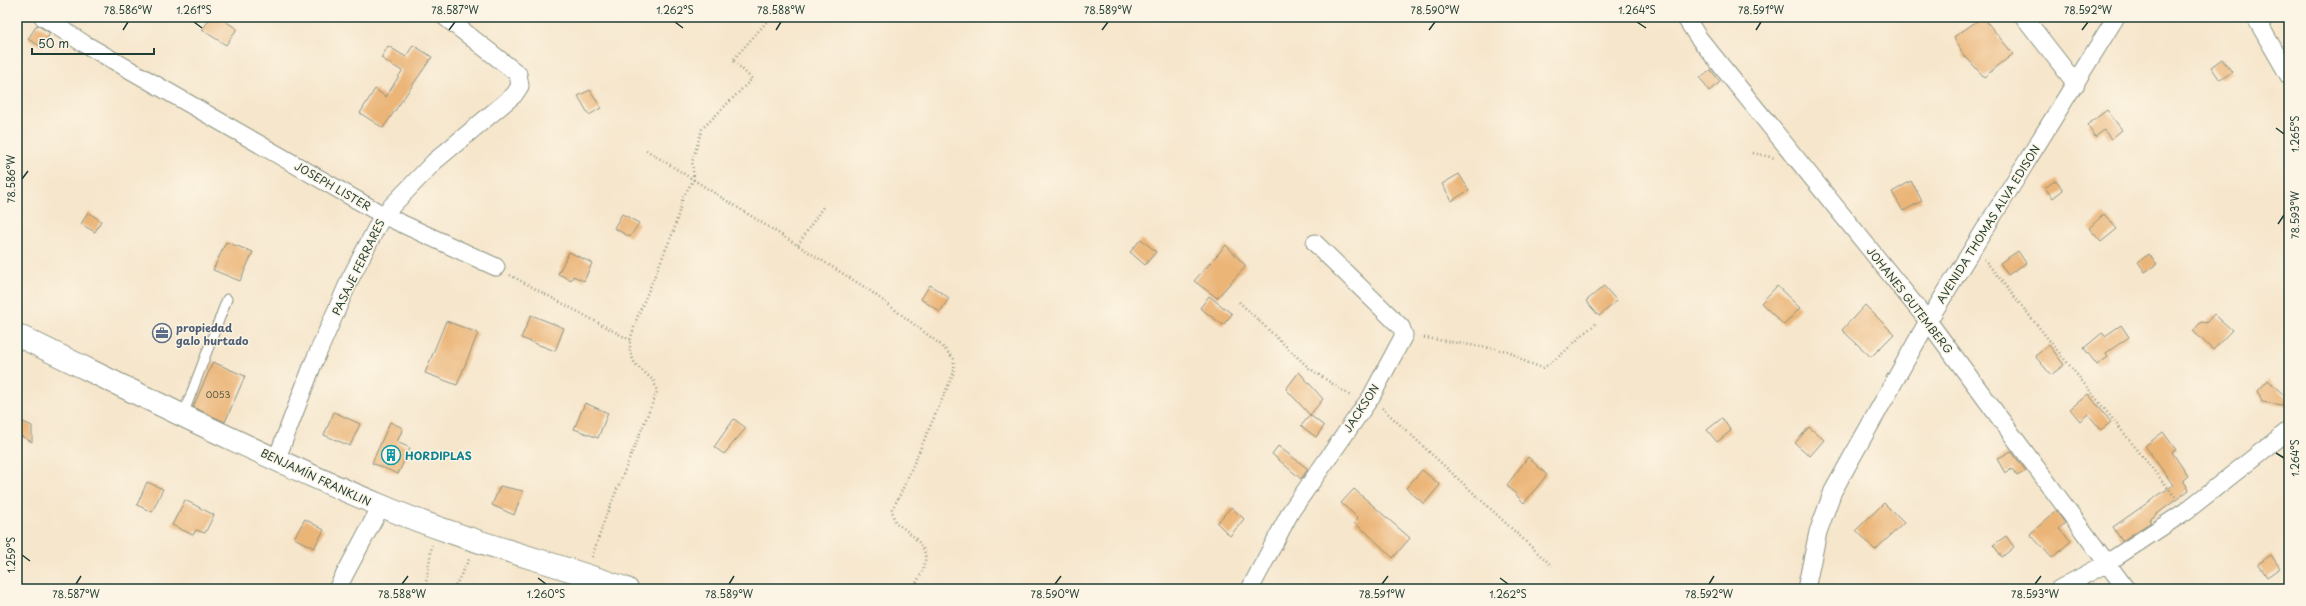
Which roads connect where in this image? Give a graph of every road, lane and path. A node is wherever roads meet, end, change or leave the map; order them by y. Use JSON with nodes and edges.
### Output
{"nodes":[{"id":1,"x":43,"y":17,"type":"edge"},
{"id":2,"x":445,"y":17,"type":"edge"},
{"id":3,"x":771,"y":17,"type":"edge"},
{"id":4,"x":1685,"y":17,"type":"edge"},
{"id":5,"x":2024,"y":17,"type":"edge"},
{"id":6,"x":2116,"y":17,"type":"edge"},
{"id":7,"x":2255,"y":17,"type":"edge"},
{"id":8,"x":2289,"y":76,"type":"edge"},
{"id":9,"x":2076,"y":84,"type":"junction"},
{"id":10,"x":646,"y":150,"type":"dead end"},
{"id":11,"x":694,"y":178,"type":"junction"},
{"id":12,"x":823,"y":207,"type":"dead end"},
{"id":13,"x":383,"y":215,"type":"junction"},
{"id":14,"x":1315,"y":243,"type":"dead end"},
{"id":15,"x":798,"y":245,"type":"junction"},
{"id":16,"x":1974,"y":246,"type":"junction"},
{"id":17,"x":496,"y":268,"type":"joint"},
{"id":18,"x":227,"y":299,"type":"dead end"},
{"id":19,"x":1239,"y":302,"type":"dead end"},
{"id":20,"x":1928,"y":321,"type":"junction"},
{"id":21,"x":1597,"y":323,"type":"dead end"},
{"id":22,"x":17,"y":335,"type":"edge"},
{"id":23,"x":1404,"y":335,"type":"junction"},
{"id":24,"x":630,"y":340,"type":"junction"},
{"id":25,"x":1368,"y":401,"type":"junction"},
{"id":26,"x":183,"y":415,"type":"junction"},
{"id":27,"x":2289,"y":430,"type":"edge"},
{"id":28,"x":277,"y":458,"type":"junction"},
{"id":29,"x":381,"y":506,"type":"junction"},
{"id":30,"x":2186,"y":510,"type":"junction"},
{"id":31,"x":435,"y":527,"type":"junction"},
{"id":32,"x":478,"y":541,"type":"junction"},
{"id":33,"x":2107,"y":564,"type":"junction"},
{"id":34,"x":1552,"y":566,"type":"dead end"},
{"id":35,"x":587,"y":575,"type":"junction"},
{"id":36,"x":337,"y":589,"type":"edge"},
{"id":37,"x":425,"y":589,"type":"edge"},
{"id":38,"x":454,"y":589,"type":"edge"},
{"id":39,"x":627,"y":589,"type":"edge"},
{"id":40,"x":913,"y":589,"type":"edge"},
{"id":41,"x":1250,"y":589,"type":"edge"},
{"id":42,"x":1806,"y":589,"type":"edge"},
{"id":43,"x":2059,"y":589,"type":"edge"},
{"id":44,"x":2126,"y":589,"type":"edge"}],
"edges":[{"from":1,"to":13,"type":"street","name":"JOSEPH LISTER"},
{"from":2,"to":13,"type":"street","name":"PASAJE FERRARES"},
{"from":3,"to":11,"type":"path"},
{"from":4,"to":20,"type":"street","name":"JOHANES GUTEMBERG"},
{"from":5,"to":9,"type":"street"},
{"from":6,"to":9,"type":"street","name":"AVENIDA THOMAS ALVA EDISON"},
{"from":7,"to":8,"type":"street"},
{"from":9,"to":16,"type":"street","name":"AVENIDA THOMAS ALVA EDISON"},
{"from":10,"to":11,"type":"path"},
{"from":11,"to":15,"type":"path"},
{"from":11,"to":24,"type":"path"},
{"from":12,"to":15,"type":"path"},
{"from":13,"to":17,"type":"street","name":"JOSEPH LISTER"},
{"from":13,"to":28,"type":"street","name":"PASAJE FERRARES"},
{"from":14,"to":23,"type":"street"},
{"from":15,"to":40,"type":"path"},
{"from":16,"to":20,"type":"street","name":"AVENIDA THOMAS ALVA EDISON"},
{"from":16,"to":30,"type":"path"},
{"from":17,"to":24,"type":"path"},
{"from":18,"to":26,"type":"lane"},
{"from":19,"to":25,"type":"path"},
{"from":20,"to":33,"type":"street","name":"JOHANES GUTEMBERG"},
{"from":20,"to":42,"type":"street","name":"AVENIDA THOMAS ALVA EDISON"},
{"from":21,"to":23,"type":"path"},
{"from":22,"to":26,"type":"street","name":"BENJAMÍN FRANKLIN"},
{"from":23,"to":25,"type":"street","name":"JACKSON"},
{"from":24,"to":35,"type":"path"},
{"from":25,"to":34,"type":"path"},
{"from":25,"to":41,"type":"street","name":"JACKSON"},
{"from":26,"to":28,"type":"street","name":"BENJAMÍN FRANKLIN"},
{"from":27,"to":30,"type":"street"},
{"from":28,"to":29,"type":"street","name":"BENJAMÍN FRANKLIN"},
{"from":29,"to":31,"type":"street","name":"BENJAMÍN FRANKLIN"},
{"from":29,"to":36,"type":"street"},
{"from":30,"to":33,"type":"street"},
{"from":31,"to":32,"type":"street","name":"BENJAMÍN FRANKLIN"},
{"from":31,"to":37,"type":"path"},
{"from":32,"to":35,"type":"street","name":"BENJAMÍN FRANKLIN"},
{"from":32,"to":38,"type":"path"},
{"from":33,"to":43,"type":"street"},
{"from":33,"to":44,"type":"street","name":"JOHANES GUTEMBERG"},
{"from":35,"to":39,"type":"street","name":"BENJAMÍN FRANKLIN"}]}
